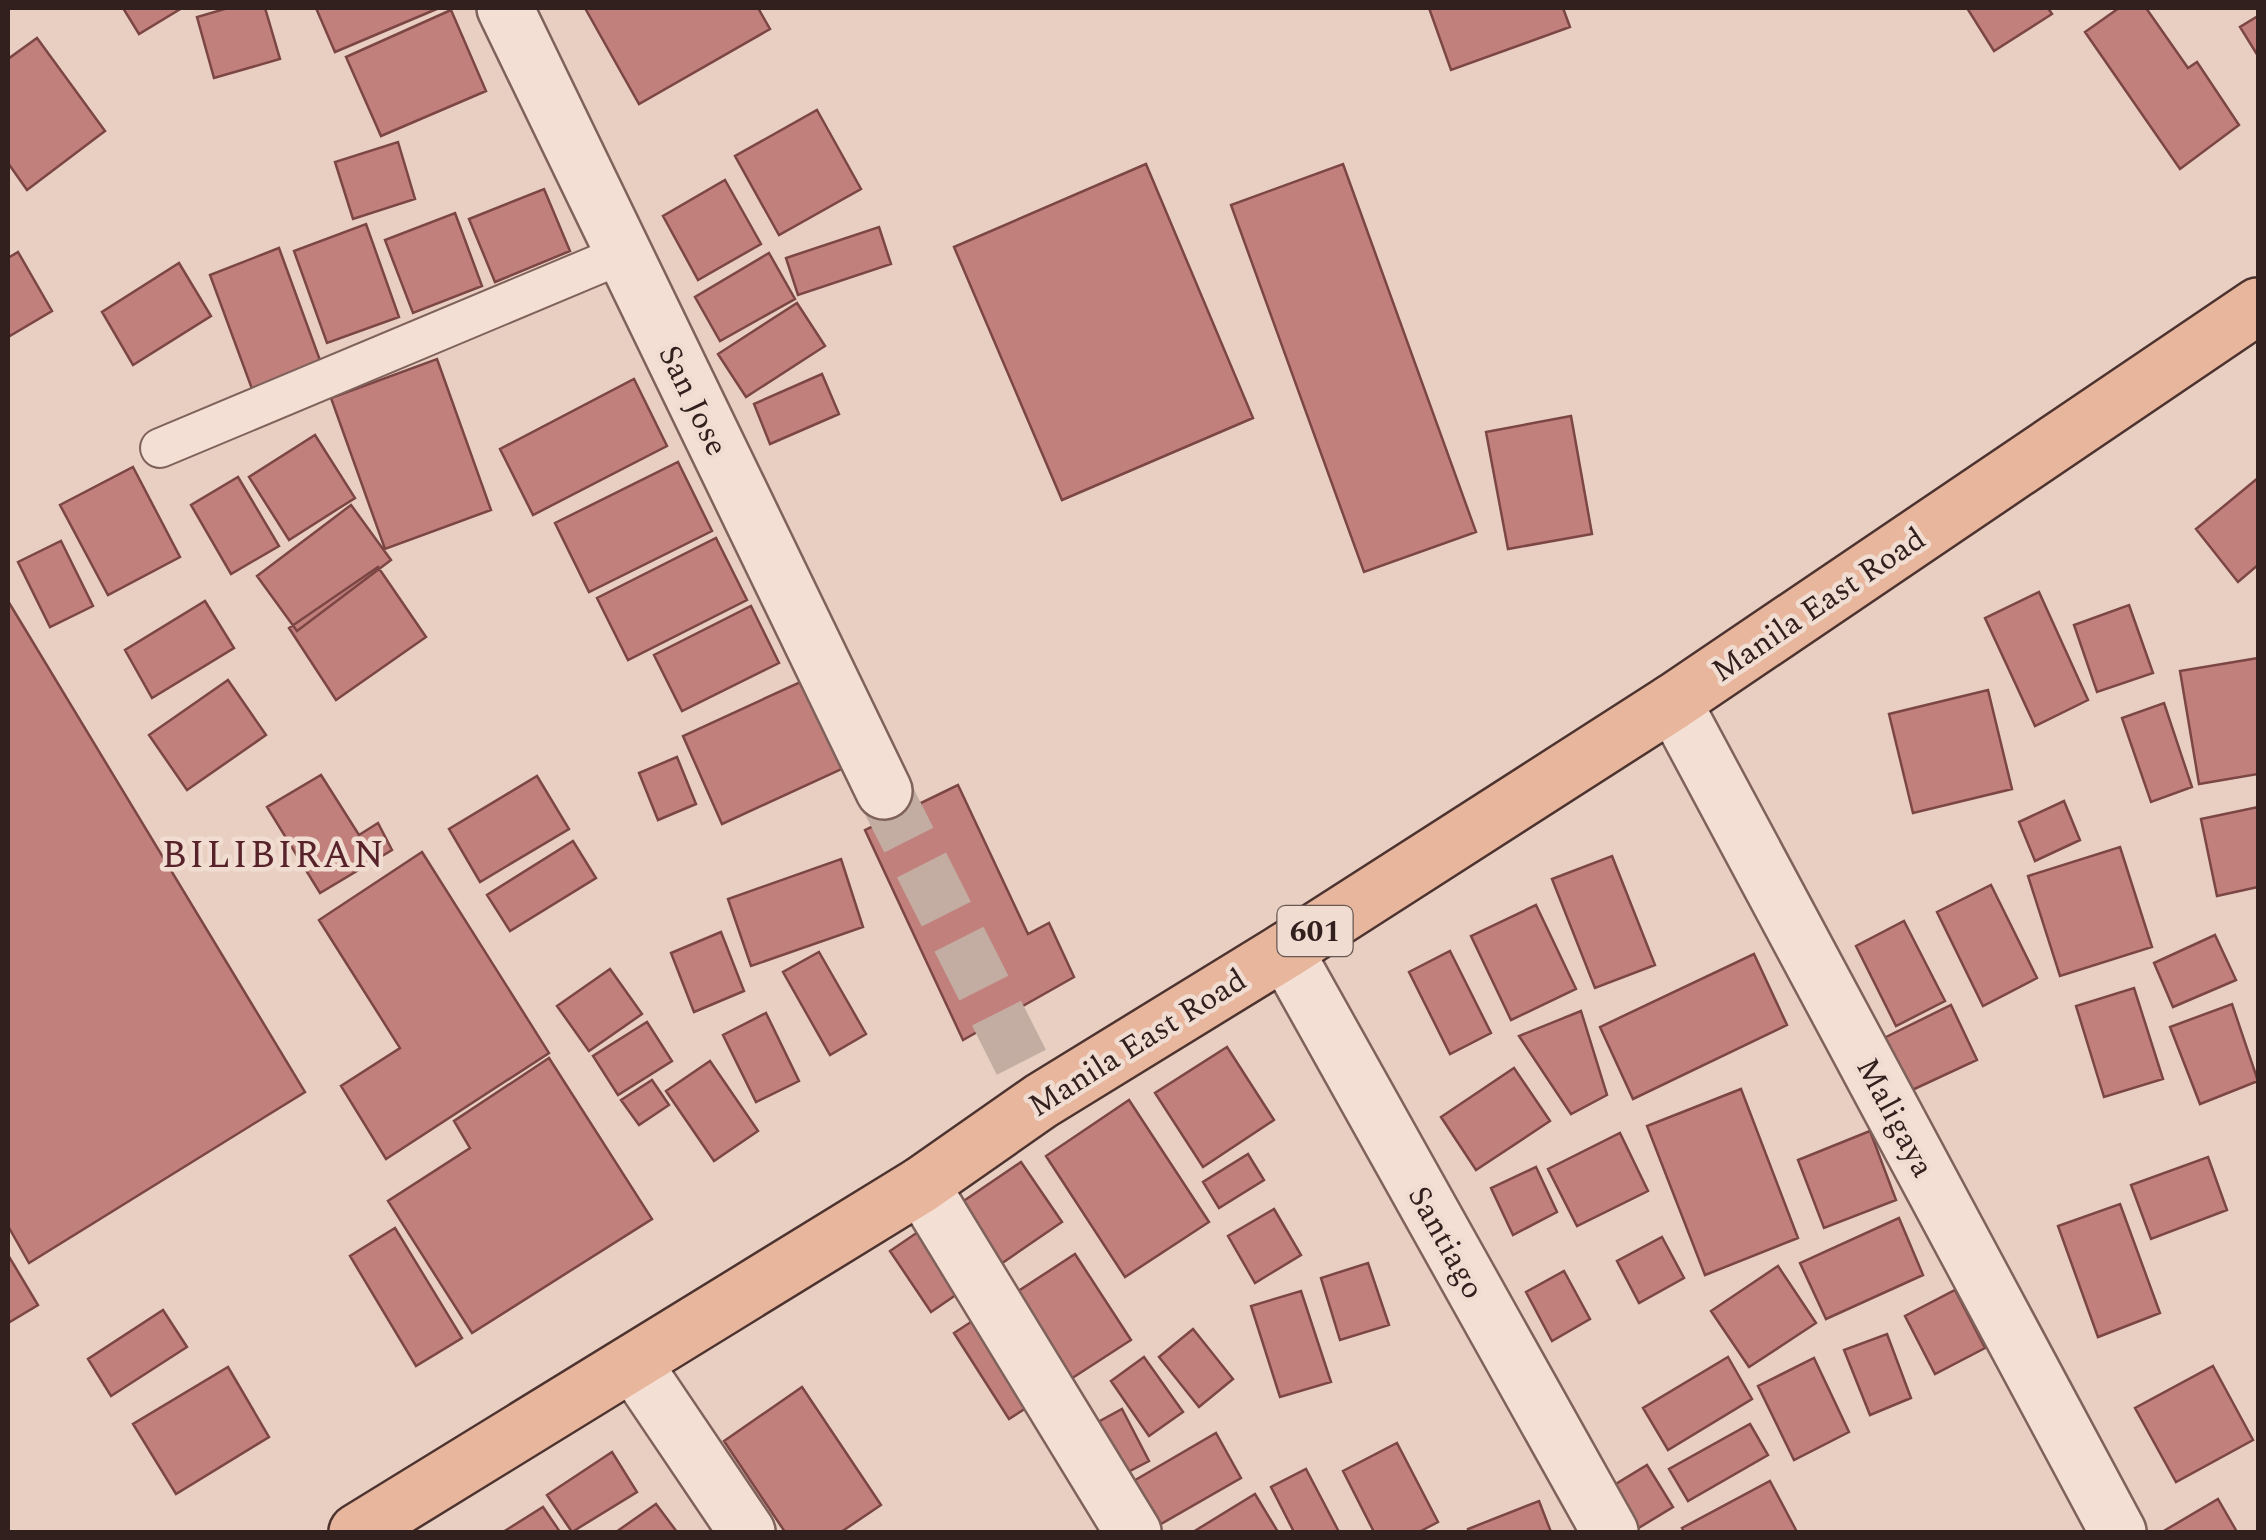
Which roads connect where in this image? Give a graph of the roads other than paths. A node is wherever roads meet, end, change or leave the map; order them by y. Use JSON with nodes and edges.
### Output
{"nodes":[{"id":1,"x":505,"y":8,"type":"edge"},
{"id":2,"x":623,"y":254,"type":"junction"},
{"id":3,"x":2258,"y":306,"type":"edge"},
{"id":4,"x":160,"y":448,"type":"dead end"},
{"id":5,"x":1673,"y":702,"type":"junction"},
{"id":6,"x":884,"y":791,"type":"tunnel mouth"},
{"id":7,"x":1285,"y":951,"type":"junction"},
{"id":8,"x":921,"y":1185,"type":"junction"},
{"id":9,"x":633,"y":1363,"type":"junction"},
{"id":10,"x":357,"y":1532,"type":"edge"},
{"id":11,"x":747,"y":1532,"type":"edge"},
{"id":12,"x":1134,"y":1532,"type":"edge"},
{"id":13,"x":1610,"y":1532,"type":"edge"},
{"id":14,"x":2118,"y":1532,"type":"edge"}],
"edges":[{"from":1,"to":2,"type":"street","name":"San Jose"},
{"from":2,"to":4,"type":"lane"},
{"from":2,"to":6,"type":"street","name":"San Jose"},
{"from":3,"to":5,"type":"main road","name":"Manila East Road","number":"601"},
{"from":5,"to":7,"type":"main road","name":"Manila East Road","number":"601"},
{"from":5,"to":14,"type":"street","name":"Maligaya"},
{"from":7,"to":8,"type":"main road","name":"Manila East Road","number":"601"},
{"from":7,"to":13,"type":"street","name":"Santiago"},
{"from":8,"to":9,"type":"main road","name":"Manila East Road","number":"601"},
{"from":8,"to":12,"type":"street"},
{"from":9,"to":10,"type":"main road","name":"Manila East Road","number":"601"},
{"from":9,"to":11,"type":"street"}]}
